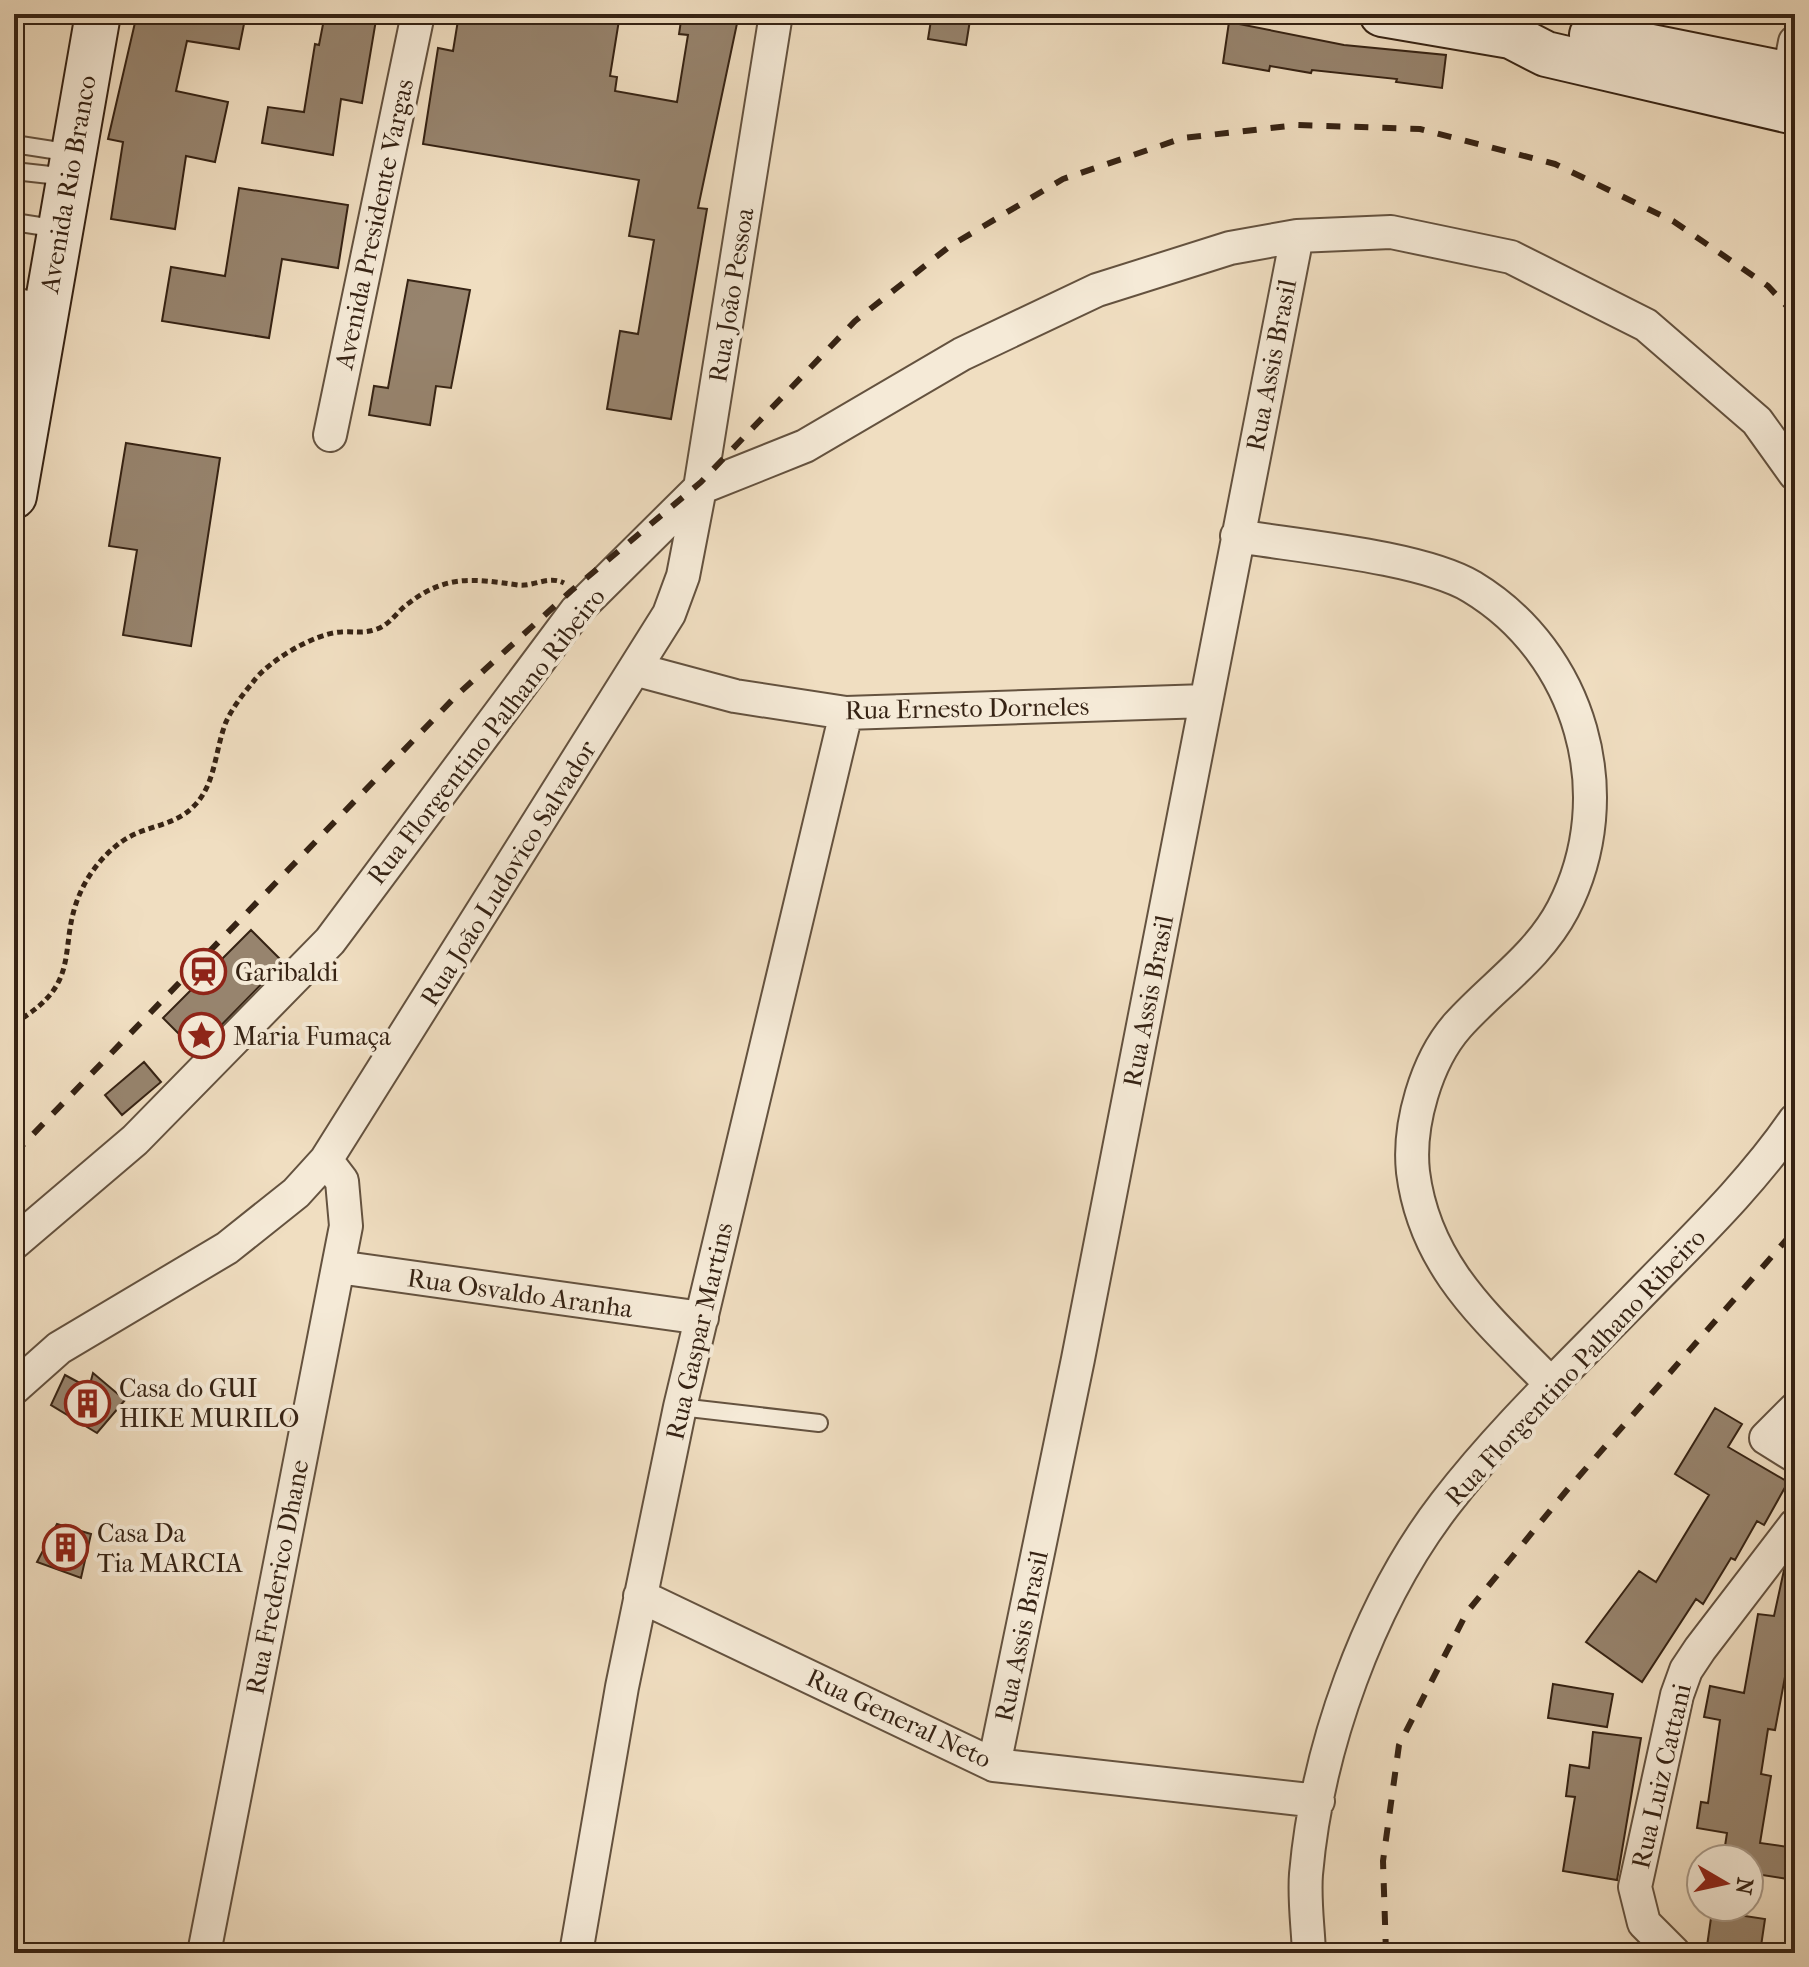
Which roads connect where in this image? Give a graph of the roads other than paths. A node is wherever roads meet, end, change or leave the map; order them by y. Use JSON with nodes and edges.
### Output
{"nodes":[{"id":1,"x":98,"y":14,"type":"edge"},
{"id":2,"x":418,"y":14,"type":"edge"},
{"id":3,"x":776,"y":14,"type":"edge"},
{"id":4,"x":1382,"y":14,"type":"edge"},
{"id":5,"x":1531,"y":33,"type":"edge"},
{"id":6,"x":1791,"y":83,"type":"edge"},
{"id":7,"x":14,"y":144,"type":"edge"},
{"id":8,"x":72,"y":165,"type":"junction"},
{"id":9,"x":14,"y":171,"type":"edge"},
{"id":10,"x":14,"y":222,"type":"edge"},
{"id":11,"x":61,"y":229,"type":"junction"},
{"id":12,"x":1297,"y":236,"type":"junction"},
{"id":13,"x":31,"y":300,"type":"edge"},
{"id":14,"x":330,"y":435,"type":"dead end"},
{"id":15,"x":1795,"y":474,"type":"edge"},
{"id":16,"x":700,"y":488,"type":"junction"},
{"id":17,"x":14,"y":496,"type":"edge"},
{"id":18,"x":1237,"y":536,"type":"junction"},
{"id":19,"x":683,"y":576,"type":"joint"},
{"id":20,"x":638,"y":670,"type":"junction"},
{"id":21,"x":1206,"y":701,"type":"junction"},
{"id":22,"x":846,"y":713,"type":"junction"},
{"id":23,"x":1795,"y":1120,"type":"edge"},
{"id":24,"x":326,"y":1160,"type":"junction"},
{"id":25,"x":14,"y":1243,"type":"edge"},
{"id":26,"x":338,"y":1267,"type":"junction"},
{"id":27,"x":702,"y":1318,"type":"junction"},
{"id":28,"x":1552,"y":1385,"type":"junction"},
{"id":29,"x":14,"y":1388,"type":"edge"},
{"id":30,"x":680,"y":1407,"type":"junction"},
{"id":31,"x":1795,"y":1409,"type":"edge"},
{"id":32,"x":819,"y":1423,"type":"dead end"},
{"id":33,"x":1795,"y":1456,"type":"edge"},
{"id":34,"x":1795,"y":1525,"type":"edge"},
{"id":35,"x":640,"y":1596,"type":"junction"},
{"id":36,"x":994,"y":1765,"type":"junction"},
{"id":37,"x":1318,"y":1801,"type":"junction"},
{"id":38,"x":204,"y":1953,"type":"edge"},
{"id":39,"x":576,"y":1953,"type":"edge"},
{"id":40,"x":1309,"y":1953,"type":"edge"},
{"id":41,"x":1674,"y":1953,"type":"edge"}],
"edges":[{"from":1,"to":8,"type":"street","name":"Avenida Rio Branco"},
{"from":2,"to":14,"type":"street","name":"Avenida Presidente Vargas"},
{"from":3,"to":16,"type":"street","name":"Rua João Pessoa"},
{"from":4,"to":5,"type":"street"},
{"from":5,"to":6,"type":"street"},
{"from":7,"to":8,"type":"lane"},
{"from":8,"to":9,"type":"lane"},
{"from":8,"to":11,"type":"street","name":"Avenida Rio Branco"},
{"from":10,"to":11,"type":"lane"},
{"from":11,"to":13,"type":"street","name":"Avenida Rio Branco"},
{"from":12,"to":15,"type":"street","name":"Rua Florgentino Palhano Ribeiro"},
{"from":12,"to":16,"type":"street","name":"Rua Florgentino Palhano Ribeiro"},
{"from":12,"to":18,"type":"street","name":"Rua Assis Brasil"},
{"from":13,"to":17,"type":"street","name":"Avenida Rio Branco"},
{"from":16,"to":19,"type":"street","name":"Rua João Pessoa"},
{"from":16,"to":25,"type":"street","name":"Rua Florgentino Palhano Ribeiro"},
{"from":18,"to":21,"type":"street","name":"Rua Assis Brasil"},
{"from":18,"to":28,"type":"street"},
{"from":19,"to":20,"type":"street","name":"Rua João Ludovico Salvador"},
{"from":20,"to":22,"type":"street","name":"Rua Ernesto Dorneles"},
{"from":20,"to":24,"type":"street","name":"Rua João Ludovico Salvador"},
{"from":21,"to":22,"type":"street","name":"Rua Ernesto Dorneles"},
{"from":21,"to":36,"type":"street","name":"Rua Assis Brasil"},
{"from":22,"to":27,"type":"street","name":"Rua Gaspar Martins"},
{"from":23,"to":28,"type":"street","name":"Rua Florgentino Palhano Ribeiro"},
{"from":24,"to":26,"type":"street","name":"Rua Frederico Dhane"},
{"from":24,"to":29,"type":"street","name":"Rua João Ludovico Salvador"},
{"from":26,"to":27,"type":"street","name":"Rua Osvaldo Aranha"},
{"from":26,"to":38,"type":"street","name":"Rua Frederico Dhane"},
{"from":27,"to":30,"type":"street","name":"Rua Gaspar Martins"},
{"from":28,"to":37,"type":"street","name":"Rua Florgentino Palhano Ribeiro"},
{"from":30,"to":32,"type":"lane"},
{"from":30,"to":35,"type":"street","name":"Rua Gaspar Martins"},
{"from":31,"to":33,"type":"street"},
{"from":34,"to":41,"type":"street","name":"Rua Luiz Cattani"},
{"from":35,"to":36,"type":"street","name":"Rua General Neto"},
{"from":35,"to":39,"type":"street","name":"Rua Gaspar Martins"},
{"from":36,"to":37,"type":"street","name":"Rua General Neto"},
{"from":37,"to":40,"type":"street","name":"Rua Florgentino Palhano Ribeiro"}]}
